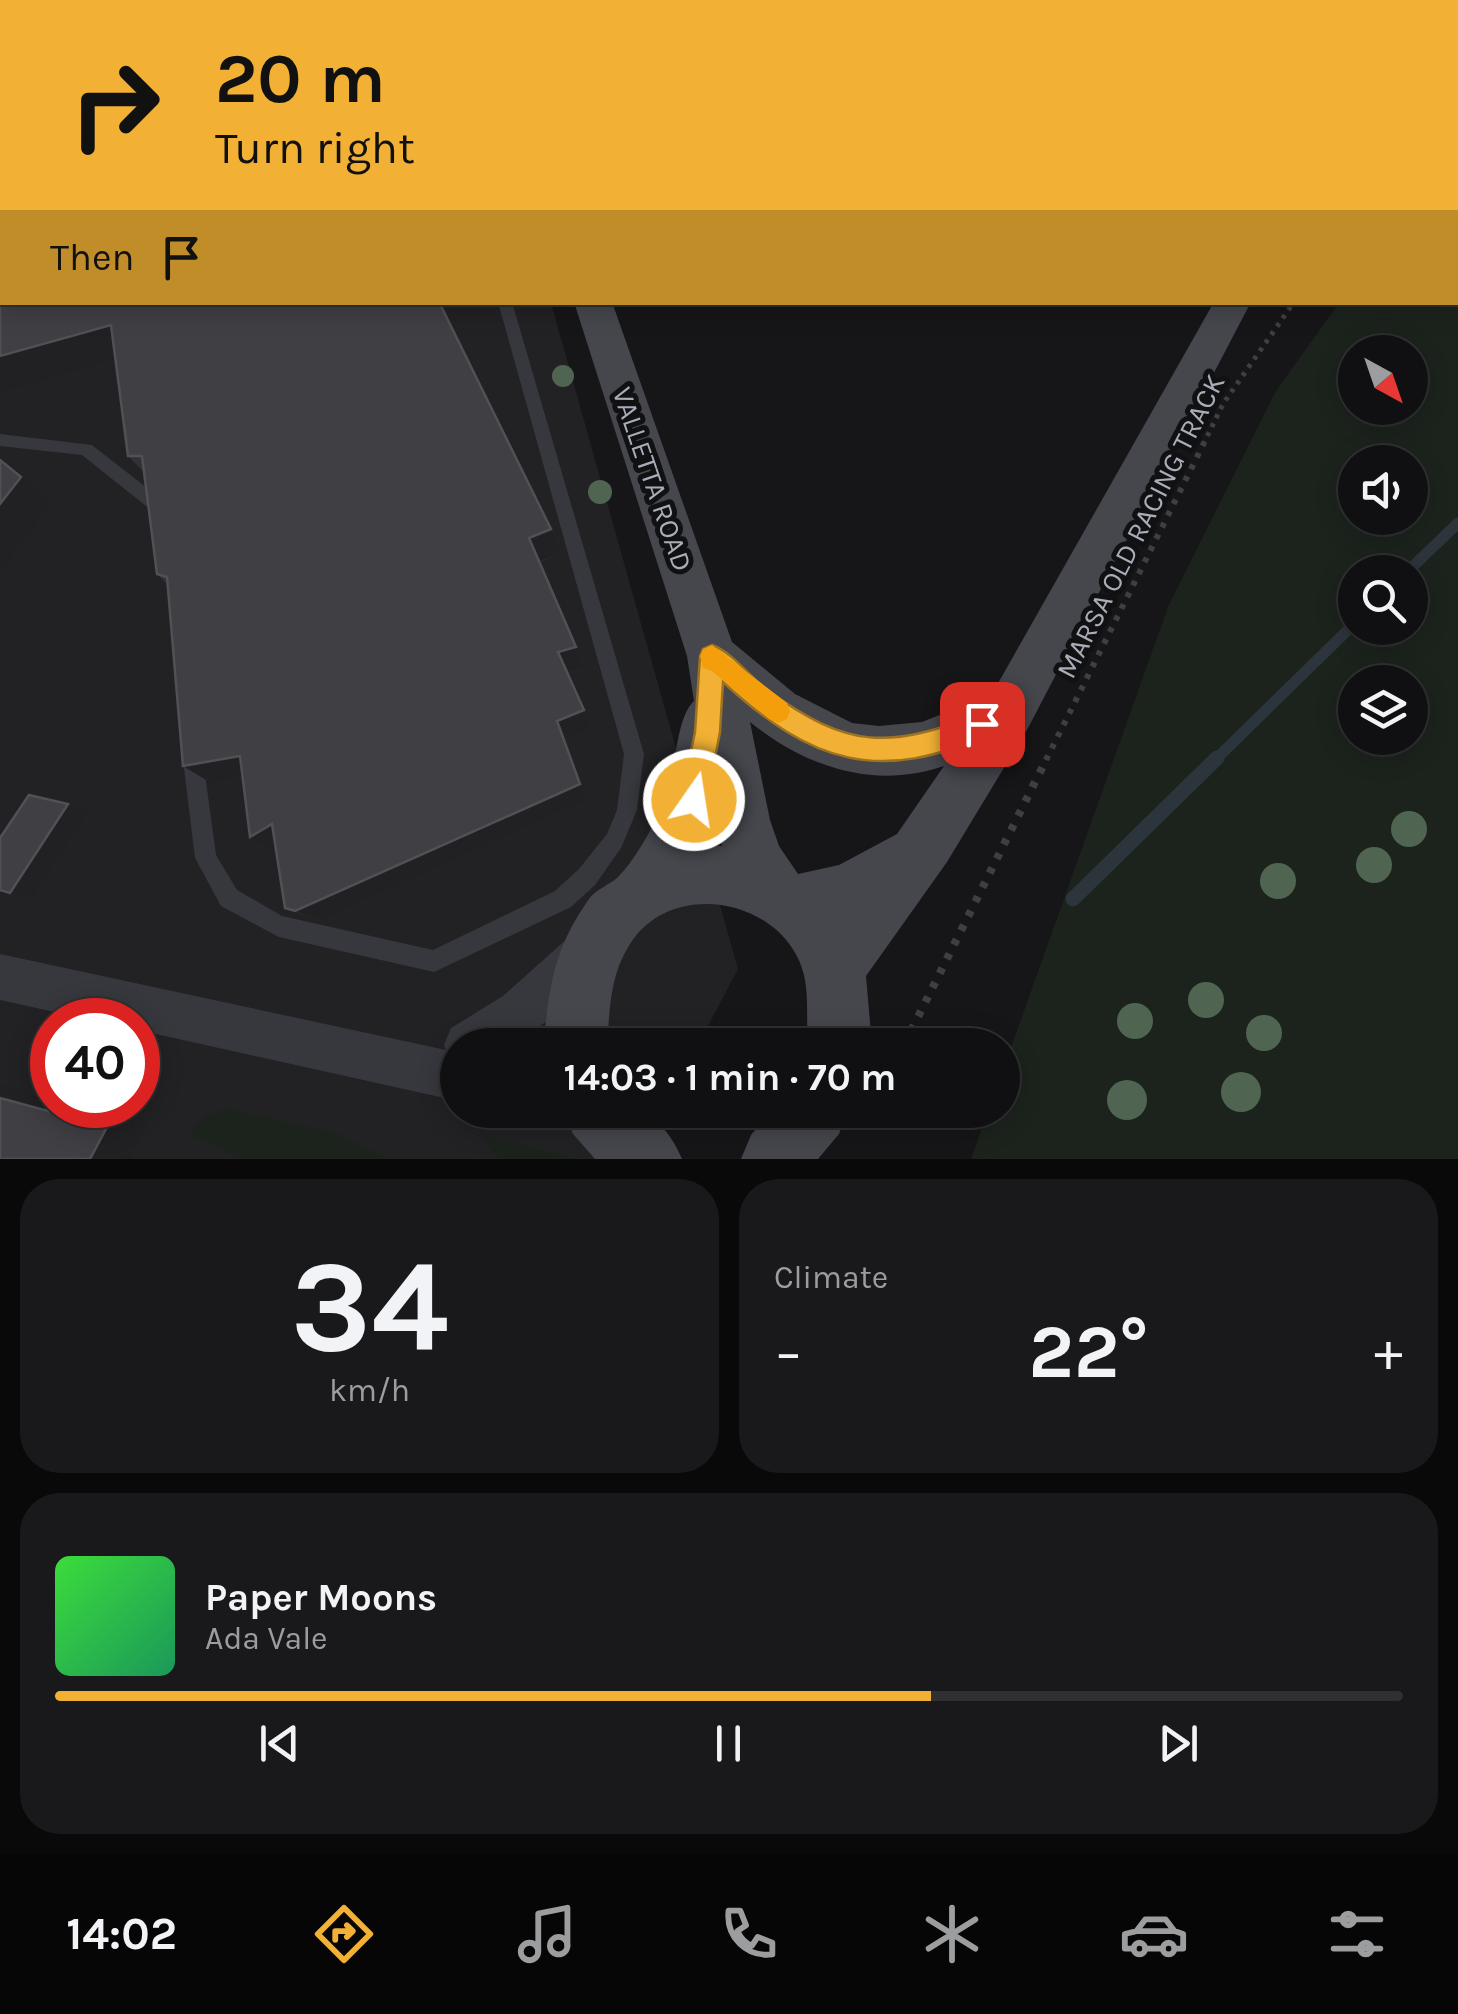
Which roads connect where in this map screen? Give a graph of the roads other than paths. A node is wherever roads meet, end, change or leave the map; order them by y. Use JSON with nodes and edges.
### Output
{"nodes":[{"id":1,"x":506,"y":305,"type":"edge"},
{"id":2,"x":595,"y":305,"type":"edge"},
{"id":3,"x":1231,"y":305,"type":"edge"},
{"id":4,"x":0,"y":440,"type":"edge"},
{"id":5,"x":162,"y":527,"type":"edge"},
{"id":6,"x":712,"y":656,"type":"junction"},
{"id":7,"x":1010,"y":711,"type":"junction"},
{"id":8,"x":190,"y":741,"type":"edge"},
{"id":9,"x":927,"y":842,"type":"junction"},
{"id":10,"x":644,"y":890,"type":"junction"},
{"id":11,"x":785,"y":897,"type":"junction"},
{"id":12,"x":594,"y":945,"type":"junction"},
{"id":13,"x":834,"y":968,"type":"junction"},
{"id":14,"x":0,"y":976,"type":"edge"},
{"id":15,"x":495,"y":1028,"type":"edge"},
{"id":16,"x":575,"y":1028,"type":"edge"},
{"id":17,"x":840,"y":1028,"type":"edge"},
{"id":18,"x":440,"y":1065,"type":"edge"}],
"edges":[{"from":1,"to":8,"type":"lane"},
{"from":2,"to":6,"type":"main road","name":"VALLETTA ROAD"},
{"from":3,"to":7,"type":"main road"},
{"from":4,"to":5,"type":"lane"},
{"from":6,"to":7,"type":"main road"},
{"from":6,"to":10,"type":"main road","name":"VALLETTA ROAD"},
{"from":6,"to":11,"type":"main road","name":"VALLETTA ROAD"},
{"from":7,"to":9,"type":"main road"},
{"from":9,"to":11,"type":"main road"},
{"from":9,"to":13,"type":"main road"},
{"from":10,"to":11,"type":"main road"},
{"from":10,"to":12,"type":"main road"},
{"from":11,"to":13,"type":"main road","name":"VALLETTA ROAD"},
{"from":12,"to":15,"type":"street"},
{"from":12,"to":16,"type":"main road"},
{"from":13,"to":17,"type":"main road"},
{"from":14,"to":18,"type":"street"}]}
